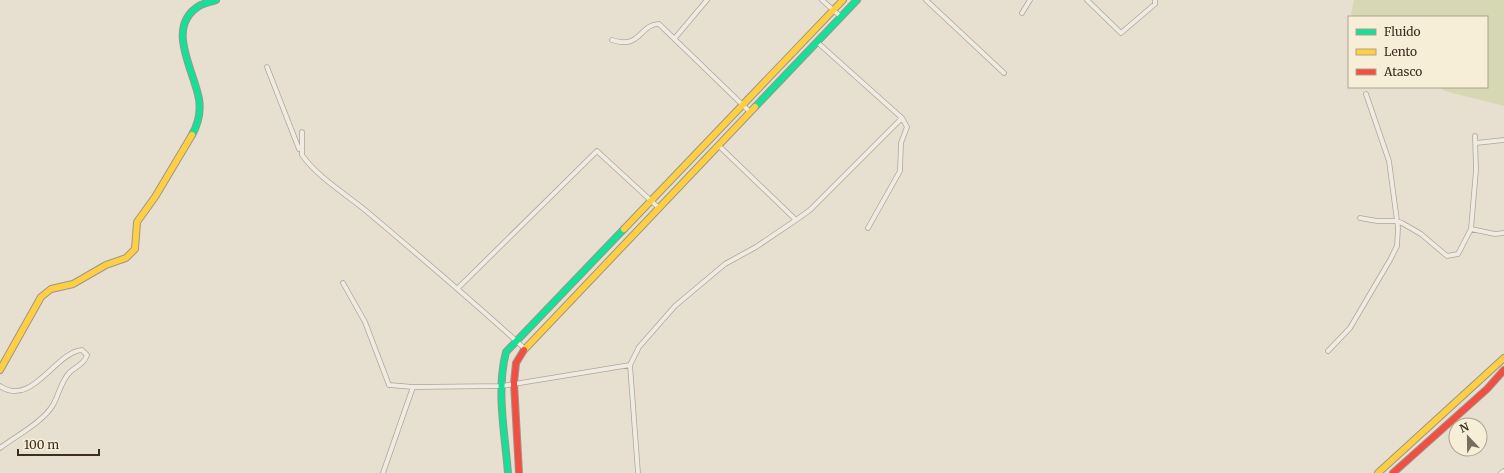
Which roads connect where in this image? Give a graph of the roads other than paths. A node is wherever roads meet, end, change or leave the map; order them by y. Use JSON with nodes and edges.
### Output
{"nodes":[{"id":1,"x":216,"y":0,"type":"edge"},
{"id":2,"x":707,"y":0,"type":"edge"},
{"id":3,"x":822,"y":0,"type":"edge"},
{"id":4,"x":843,"y":0,"type":"edge"},
{"id":5,"x":857,"y":0,"type":"edge"},
{"id":6,"x":926,"y":0,"type":"edge"},
{"id":7,"x":1030,"y":0,"type":"edge"},
{"id":8,"x":1087,"y":0,"type":"edge"},
{"id":9,"x":1155,"y":0,"type":"edge"},
{"id":10,"x":833,"y":10,"type":"junction"},
{"id":11,"x":1022,"y":13,"type":"dead end"},
{"id":12,"x":841,"y":17,"type":"junction"},
{"id":13,"x":675,"y":38,"type":"junction"},
{"id":14,"x":612,"y":40,"type":"dead end"},
{"id":15,"x":817,"y":42,"type":"junction"},
{"id":16,"x":267,"y":67,"type":"dead end"},
{"id":17,"x":1004,"y":73,"type":"dead end"},
{"id":18,"x":1366,"y":94,"type":"dead end"},
{"id":19,"x":742,"y":104,"type":"junction"},
{"id":20,"x":750,"y":112,"type":"junction"},
{"id":21,"x":902,"y":118,"type":"junction"},
{"id":22,"x":302,"y":132,"type":"dead end"},
{"id":23,"x":1474,"y":136,"type":"dead end"},
{"id":24,"x":1504,"y":140,"type":"edge"},
{"id":25,"x":1476,"y":143,"type":"junction"},
{"id":26,"x":718,"y":145,"type":"junction"},
{"id":27,"x":302,"y":155,"type":"junction"},
{"id":28,"x":651,"y":201,"type":"junction"},
{"id":29,"x":659,"y":208,"type":"junction"},
{"id":30,"x":1360,"y":218,"type":"dead end"},
{"id":31,"x":796,"y":220,"type":"junction"},
{"id":32,"x":1396,"y":221,"type":"junction"},
{"id":33,"x":868,"y":228,"type":"dead end"},
{"id":34,"x":1471,"y":229,"type":"junction"},
{"id":35,"x":1504,"y":233,"type":"edge"},
{"id":36,"x":343,"y":284,"type":"dead end"},
{"id":37,"x":458,"y":288,"type":"junction"},
{"id":38,"x":517,"y":341,"type":"junction"},
{"id":39,"x":525,"y":349,"type":"junction"},
{"id":40,"x":1328,"y":350,"type":"dead end"},
{"id":41,"x":1504,"y":358,"type":"edge"},
{"id":42,"x":630,"y":365,"type":"junction"},
{"id":43,"x":0,"y":370,"type":"edge"},
{"id":44,"x":1504,"y":370,"type":"edge"},
{"id":45,"x":514,"y":383,"type":"junction"},
{"id":46,"x":0,"y":386,"type":"edge"},
{"id":47,"x":502,"y":386,"type":"junction"},
{"id":48,"x":413,"y":387,"type":"junction"},
{"id":49,"x":0,"y":448,"type":"edge"},
{"id":50,"x":1504,"y":471,"type":"edge"},
{"id":51,"x":383,"y":473,"type":"edge"},
{"id":52,"x":508,"y":473,"type":"edge"},
{"id":53,"x":519,"y":473,"type":"edge"},
{"id":54,"x":638,"y":473,"type":"edge"},
{"id":55,"x":1378,"y":473,"type":"edge"},
{"id":56,"x":1393,"y":473,"type":"edge"},
{"id":57,"x":1501,"y":473,"type":"edge"}],
"edges":[{"from":1,"to":43,"type":"street"},
{"from":2,"to":13,"type":"street"},
{"from":3,"to":10,"type":"street"},
{"from":4,"to":10,"type":"street"},
{"from":5,"to":12,"type":"street"},
{"from":6,"to":17,"type":"street"},
{"from":7,"to":11,"type":"street"},
{"from":8,"to":9,"type":"street"},
{"from":10,"to":12,"type":"street"},
{"from":10,"to":19,"type":"street"},
{"from":12,"to":15,"type":"street"},
{"from":13,"to":14,"type":"street"},
{"from":13,"to":19,"type":"street"},
{"from":15,"to":20,"type":"street"},
{"from":15,"to":21,"type":"street"},
{"from":16,"to":27,"type":"street"},
{"from":18,"to":32,"type":"street"},
{"from":19,"to":20,"type":"street"},
{"from":19,"to":28,"type":"street"},
{"from":20,"to":26,"type":"street"},
{"from":21,"to":31,"type":"street"},
{"from":21,"to":33,"type":"street"},
{"from":22,"to":27,"type":"street"},
{"from":23,"to":25,"type":"street"},
{"from":24,"to":25,"type":"street"},
{"from":25,"to":34,"type":"street"},
{"from":26,"to":29,"type":"street"},
{"from":26,"to":31,"type":"street"},
{"from":27,"to":37,"type":"street"},
{"from":28,"to":29,"type":"street"},
{"from":28,"to":37,"type":"street"},
{"from":28,"to":38,"type":"street"},
{"from":29,"to":39,"type":"street"},
{"from":30,"to":32,"type":"street"},
{"from":31,"to":42,"type":"street"},
{"from":32,"to":34,"type":"street"},
{"from":32,"to":40,"type":"street"},
{"from":34,"to":35,"type":"street"},
{"from":36,"to":48,"type":"street"},
{"from":37,"to":38,"type":"street"},
{"from":38,"to":39,"type":"street"},
{"from":38,"to":47,"type":"street"},
{"from":39,"to":45,"type":"street"},
{"from":41,"to":55,"type":"street"},
{"from":42,"to":45,"type":"street"},
{"from":42,"to":54,"type":"street"},
{"from":44,"to":56,"type":"street"},
{"from":45,"to":47,"type":"street"},
{"from":45,"to":53,"type":"street"},
{"from":46,"to":49,"type":"street"},
{"from":47,"to":48,"type":"street"},
{"from":47,"to":52,"type":"street"},
{"from":48,"to":51,"type":"street"},
{"from":50,"to":57,"type":"street"}]}
